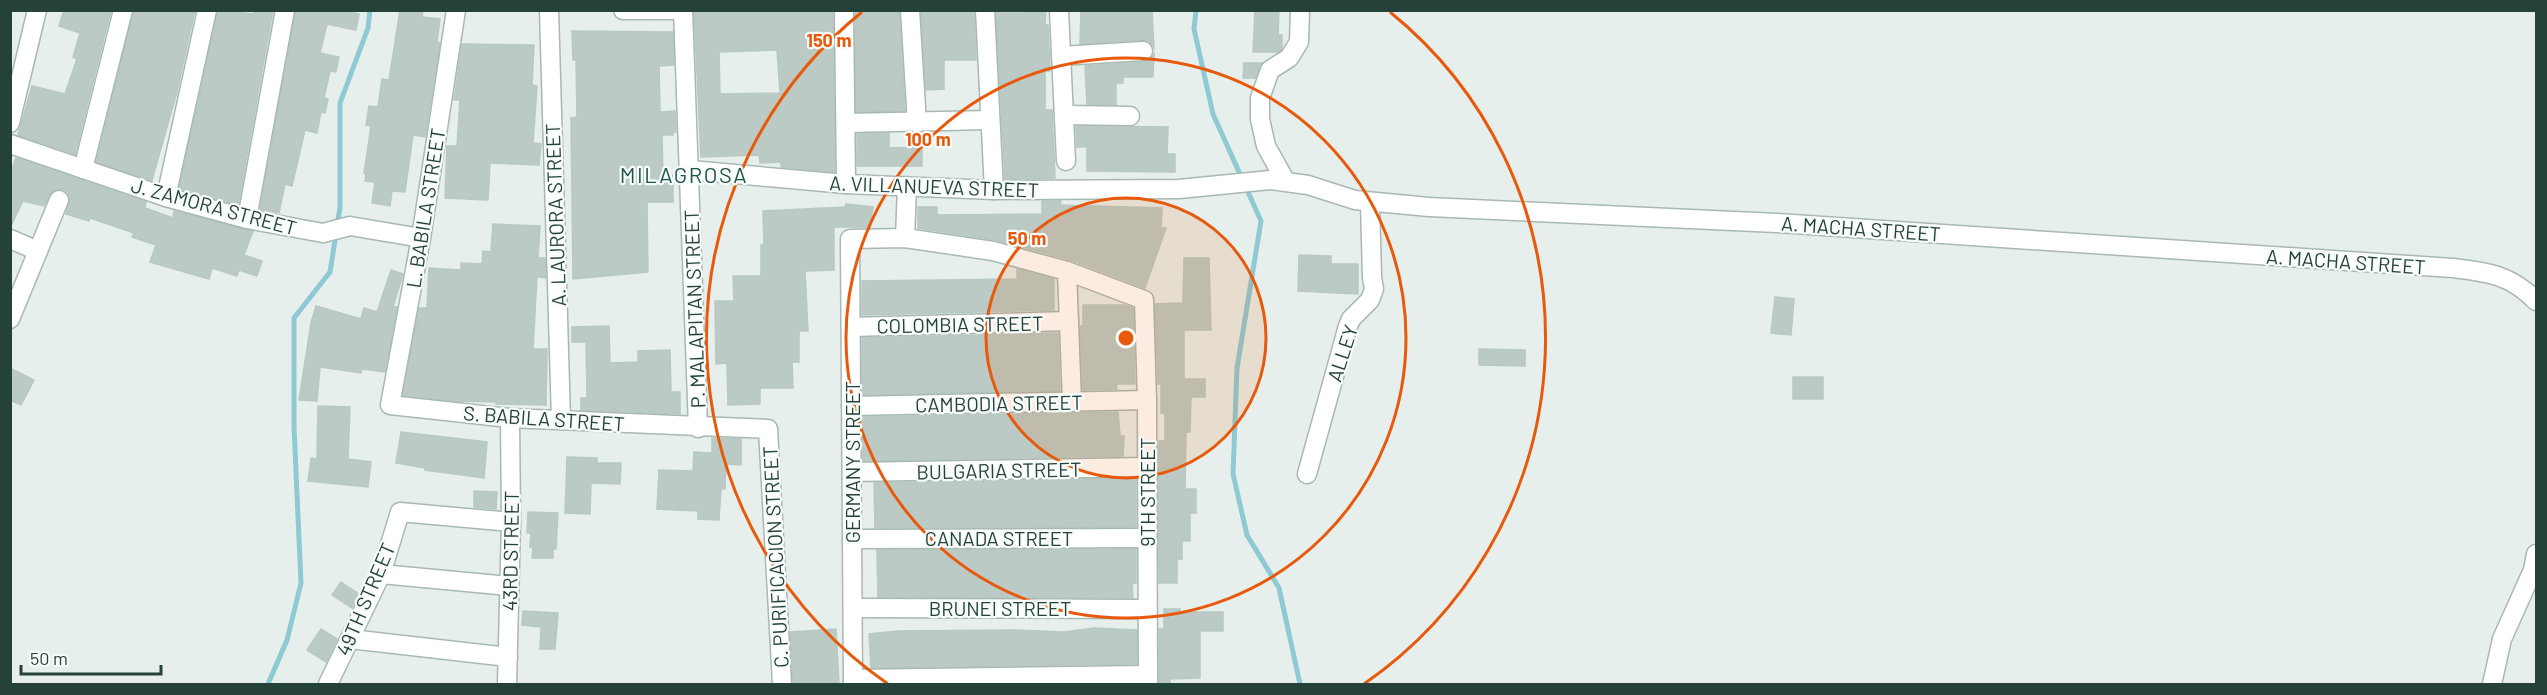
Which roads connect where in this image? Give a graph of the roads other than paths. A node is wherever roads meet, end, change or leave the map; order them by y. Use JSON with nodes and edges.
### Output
{"nodes":[{"id":1,"x":37,"y":10,"type":"edge"},
{"id":2,"x":123,"y":10,"type":"edge"},
{"id":3,"x":207,"y":10,"type":"edge"},
{"id":4,"x":285,"y":10,"type":"edge"},
{"id":5,"x":456,"y":10,"type":"edge"},
{"id":6,"x":549,"y":10,"type":"edge"},
{"id":7,"x":623,"y":10,"type":"edge"},
{"id":8,"x":673,"y":10,"type":"edge"},
{"id":9,"x":683,"y":10,"type":"edge"},
{"id":10,"x":844,"y":10,"type":"edge"},
{"id":11,"x":910,"y":10,"type":"edge"},
{"id":12,"x":985,"y":10,"type":"edge"},
{"id":13,"x":1059,"y":10,"type":"edge"},
{"id":14,"x":1300,"y":10,"type":"edge"},
{"id":15,"x":1143,"y":51,"type":"dead end"},
{"id":16,"x":1061,"y":56,"type":"junction"},
{"id":17,"x":16,"y":75,"type":"edge"},
{"id":18,"x":1065,"y":115,"type":"junction"},
{"id":19,"x":1130,"y":116,"type":"dead end"},
{"id":20,"x":990,"y":120,"type":"junction"},
{"id":21,"x":10,"y":123,"type":"edge"},
{"id":22,"x":846,"y":123,"type":"junction"},
{"id":23,"x":917,"y":123,"type":"junction"},
{"id":24,"x":10,"y":144,"type":"edge"},
{"id":25,"x":1066,"y":161,"type":"dead end"},
{"id":26,"x":83,"y":169,"type":"junction"},
{"id":27,"x":690,"y":170,"type":"junction"},
{"id":28,"x":1278,"y":181,"type":"junction"},
{"id":29,"x":846,"y":184,"type":"junction"},
{"id":30,"x":907,"y":186,"type":"junction"},
{"id":31,"x":994,"y":189,"type":"junction"},
{"id":32,"x":1179,"y":189,"type":"joint"},
{"id":33,"x":166,"y":197,"type":"junction"},
{"id":34,"x":59,"y":200,"type":"dead end"},
{"id":35,"x":1370,"y":202,"type":"junction"},
{"id":36,"x":247,"y":219,"type":"junction"},
{"id":37,"x":421,"y":238,"type":"junction"},
{"id":38,"x":905,"y":238,"type":"junction"},
{"id":39,"x":10,"y":239,"type":"edge"},
{"id":40,"x":38,"y":252,"type":"junction"},
{"id":41,"x":1067,"y":271,"type":"junction"},
{"id":42,"x":2536,"y":301,"type":"edge"},
{"id":43,"x":10,"y":319,"type":"edge"},
{"id":44,"x":1068,"y":321,"type":"junction"},
{"id":45,"x":850,"y":327,"type":"junction"},
{"id":46,"x":1147,"y":400,"type":"junction"},
{"id":47,"x":1072,"y":402,"type":"junction"},
{"id":48,"x":390,"y":405,"type":"joint"},
{"id":49,"x":851,"y":406,"type":"junction"},
{"id":50,"x":510,"y":418,"type":"junction"},
{"id":51,"x":561,"y":420,"type":"junction"},
{"id":52,"x":698,"y":428,"type":"junction"},
{"id":53,"x":768,"y":429,"type":"joint"},
{"id":54,"x":1146,"y":467,"type":"junction"},
{"id":55,"x":852,"y":472,"type":"junction"},
{"id":56,"x":1307,"y":474,"type":"dead end"},
{"id":57,"x":511,"y":522,"type":"junction"},
{"id":58,"x":1147,"y":537,"type":"junction"},
{"id":59,"x":852,"y":539,"type":"junction"},
{"id":60,"x":2536,"y":554,"type":"edge"},
{"id":61,"x":381,"y":574,"type":"junction"},
{"id":62,"x":510,"y":586,"type":"junction"},
{"id":63,"x":853,"y":608,"type":"junction"},
{"id":64,"x":1147,"y":609,"type":"junction"},
{"id":65,"x":350,"y":639,"type":"junction"},
{"id":66,"x":508,"y":657,"type":"junction"},
{"id":67,"x":1148,"y":680,"type":"edge"},
{"id":68,"x":853,"y":682,"type":"edge"},
{"id":69,"x":328,"y":684,"type":"edge"},
{"id":70,"x":507,"y":684,"type":"edge"},
{"id":71,"x":782,"y":684,"type":"edge"},
{"id":72,"x":2492,"y":684,"type":"edge"}],
"edges":[{"from":1,"to":17,"type":"street"},
{"from":2,"to":26,"type":"street"},
{"from":3,"to":33,"type":"street"},
{"from":4,"to":36,"type":"street"},
{"from":5,"to":37,"type":"street","name":"L. BABILA STREET"},
{"from":6,"to":51,"type":"street","name":"A. LAURORA STREET"},
{"from":7,"to":8,"type":"street"},
{"from":9,"to":27,"type":"street","name":"P. MALAPITAN STREET"},
{"from":10,"to":22,"type":"street"},
{"from":11,"to":23,"type":"street"},
{"from":12,"to":20,"type":"street"},
{"from":13,"to":16,"type":"street"},
{"from":14,"to":28,"type":"street"},
{"from":15,"to":16,"type":"street"},
{"from":16,"to":18,"type":"street"},
{"from":17,"to":21,"type":"street"},
{"from":18,"to":19,"type":"street"},
{"from":18,"to":25,"type":"street"},
{"from":20,"to":23,"type":"street"},
{"from":20,"to":31,"type":"street"},
{"from":22,"to":23,"type":"street"},
{"from":22,"to":29,"type":"street"},
{"from":24,"to":26,"type":"street","name":"J. ZAMORA STREET"},
{"from":26,"to":33,"type":"street","name":"J. ZAMORA STREET"},
{"from":27,"to":29,"type":"street","name":"A. VILLANUEVA STREET"},
{"from":27,"to":52,"type":"street","name":"P. MALAPITAN STREET"},
{"from":28,"to":32,"type":"street","name":"A. MACHA STREET"},
{"from":28,"to":35,"type":"street","name":"A. MACHA STREET"},
{"from":29,"to":30,"type":"street","name":"A. VILLANUEVA STREET"},
{"from":30,"to":31,"type":"street","name":"A. VILLANUEVA STREET"},
{"from":30,"to":38,"type":"street"},
{"from":31,"to":32,"type":"street","name":"A. VILLANUEVA STREET"},
{"from":33,"to":36,"type":"street","name":"J. ZAMORA STREET"},
{"from":34,"to":40,"type":"street"},
{"from":35,"to":42,"type":"street","name":"A. MACHA STREET"},
{"from":35,"to":56,"type":"street","name":"ALLEY"},
{"from":36,"to":37,"type":"street","name":"J. ZAMORA STREET"},
{"from":37,"to":48,"type":"street","name":"L. BABILA STREET"},
{"from":38,"to":41,"type":"street"},
{"from":38,"to":45,"type":"street","name":"GERMANY STREET"},
{"from":39,"to":40,"type":"street"},
{"from":40,"to":43,"type":"street"},
{"from":41,"to":44,"type":"street"},
{"from":41,"to":46,"type":"street","name":"9TH STREET"},
{"from":44,"to":45,"type":"street","name":"COLOMBIA STREET"},
{"from":44,"to":47,"type":"street"},
{"from":45,"to":49,"type":"street","name":"GERMANY STREET"},
{"from":46,"to":47,"type":"street","name":"CAMBODIA STREET"},
{"from":46,"to":54,"type":"street","name":"9TH STREET"},
{"from":47,"to":49,"type":"street","name":"CAMBODIA STREET"},
{"from":48,"to":50,"type":"street","name":"S. BABILA STREET"},
{"from":49,"to":55,"type":"street","name":"GERMANY STREET"},
{"from":50,"to":51,"type":"street","name":"S. BABILA STREET"},
{"from":50,"to":57,"type":"street","name":"43RD STREET"},
{"from":51,"to":52,"type":"street","name":"S. BABILA STREET"},
{"from":52,"to":53,"type":"street","name":"S. BABILA STREET"},
{"from":53,"to":71,"type":"street","name":"C. PURIFICACION STREET"},
{"from":54,"to":55,"type":"street","name":"BULGARIA STREET"},
{"from":54,"to":58,"type":"street","name":"9TH STREET"},
{"from":55,"to":59,"type":"street","name":"GERMANY STREET"},
{"from":57,"to":61,"type":"street","name":"49TH STREET"},
{"from":57,"to":62,"type":"street","name":"43RD STREET"},
{"from":58,"to":59,"type":"street","name":"CANADA STREET"},
{"from":58,"to":64,"type":"street","name":"9TH STREET"},
{"from":59,"to":63,"type":"street","name":"GERMANY STREET"},
{"from":60,"to":72,"type":"street"},
{"from":61,"to":62,"type":"street"},
{"from":61,"to":65,"type":"street","name":"49TH STREET"},
{"from":62,"to":66,"type":"street","name":"43RD STREET"},
{"from":63,"to":64,"type":"street","name":"BRUNEI STREET"},
{"from":63,"to":68,"type":"street","name":"GERMANY STREET"},
{"from":64,"to":67,"type":"street","name":"9TH STREET"},
{"from":65,"to":66,"type":"street"},
{"from":65,"to":69,"type":"street","name":"49TH STREET"},
{"from":66,"to":70,"type":"street","name":"43RD STREET"},
{"from":67,"to":68,"type":"street"}]}
